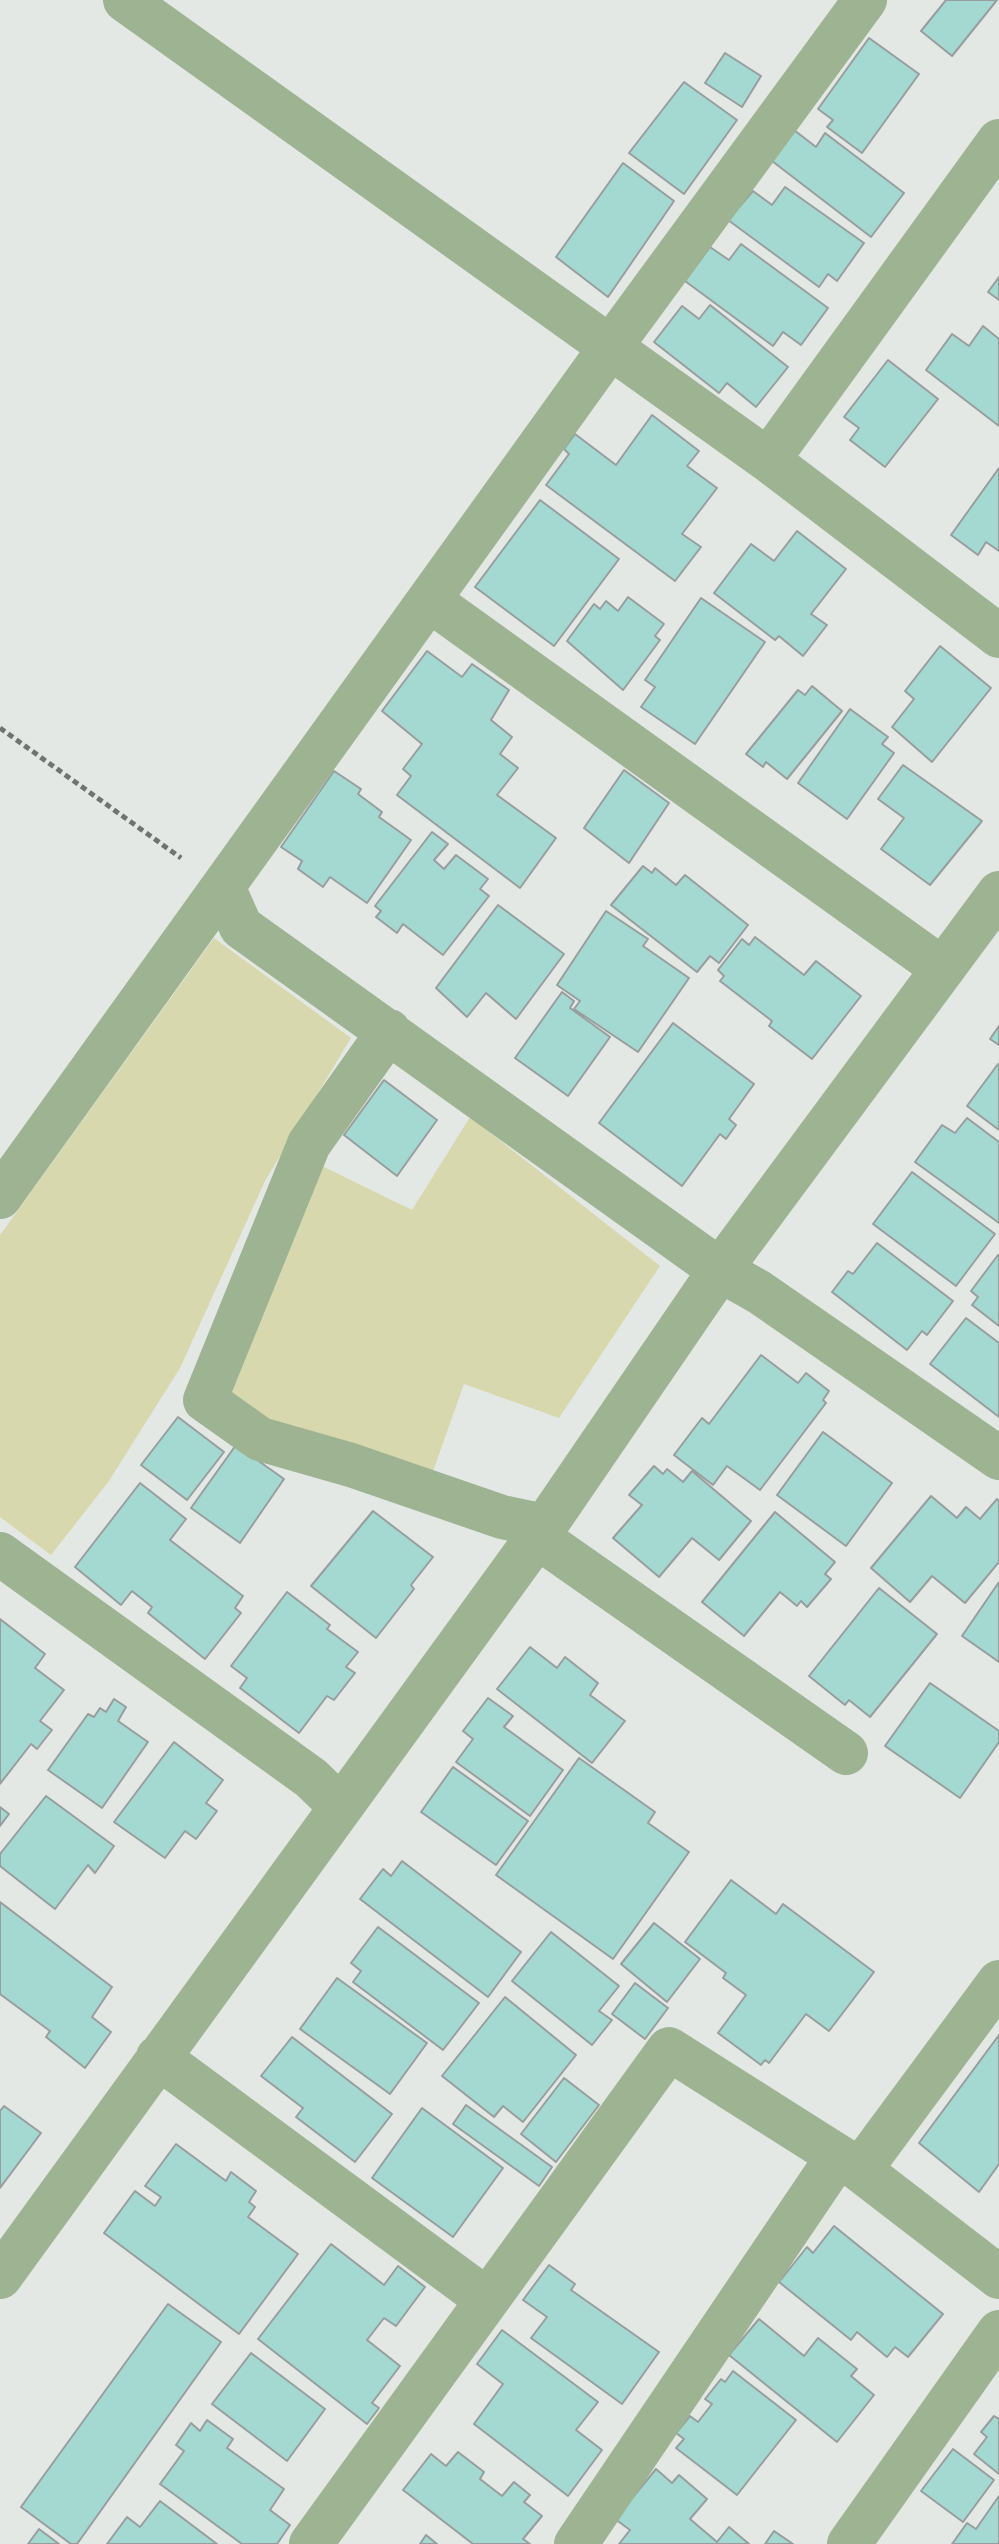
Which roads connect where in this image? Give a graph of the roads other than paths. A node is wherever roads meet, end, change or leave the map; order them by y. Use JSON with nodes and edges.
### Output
{"nodes":[{"id":1,"x":125,"y":0,"type":"edge"},
{"id":2,"x":865,"y":0,"type":"edge"},
{"id":3,"x":999,"y":141,"type":"edge"},
{"id":4,"x":609,"y":349,"type":"junction"},
{"id":5,"x":768,"y":460,"type":"junction"},
{"id":6,"x":429,"y":600,"type":"junction"},
{"id":7,"x":999,"y":636,"type":"edge"},
{"id":8,"x":224,"y":889,"type":"junction"},
{"id":9,"x":999,"y":893,"type":"edge"},
{"id":10,"x":943,"y":969,"type":"junction"},
{"id":11,"x":389,"y":1031,"type":"junction"},
{"id":12,"x":0,"y":1197,"type":"edge"},
{"id":13,"x":720,"y":1270,"type":"junction"},
{"id":14,"x":999,"y":1458,"type":"edge"},
{"id":15,"x":540,"y":1531,"type":"junction"},
{"id":16,"x":0,"y":1554,"type":"edge"},
{"id":17,"x":846,"y":1753,"type":"dead end"},
{"id":18,"x":340,"y":1806,"type":"junction"},
{"id":19,"x":999,"y":1982,"type":"edge"},
{"id":20,"x":158,"y":2057,"type":"junction"},
{"id":21,"x":849,"y":2163,"type":"junction"},
{"id":22,"x":0,"y":2277,"type":"edge"},
{"id":23,"x":999,"y":2277,"type":"edge"},
{"id":24,"x":486,"y":2299,"type":"junction"},
{"id":25,"x":999,"y":2332,"type":"edge"},
{"id":26,"x":311,"y":2544,"type":"edge"},
{"id":27,"x":576,"y":2544,"type":"edge"},
{"id":28,"x":849,"y":2544,"type":"edge"}],
"edges":[{"from":1,"to":4,"type":"street"},
{"from":2,"to":4,"type":"street"},
{"from":3,"to":5,"type":"street"},
{"from":4,"to":5,"type":"street"},
{"from":4,"to":6,"type":"street"},
{"from":5,"to":7,"type":"street"},
{"from":6,"to":8,"type":"street"},
{"from":6,"to":10,"type":"street"},
{"from":8,"to":11,"type":"street"},
{"from":8,"to":12,"type":"street"},
{"from":9,"to":10,"type":"street"},
{"from":10,"to":13,"type":"street"},
{"from":11,"to":13,"type":"street"},
{"from":11,"to":15,"type":"street"},
{"from":13,"to":14,"type":"street"},
{"from":13,"to":15,"type":"street"},
{"from":15,"to":17,"type":"street"},
{"from":15,"to":18,"type":"street"},
{"from":16,"to":18,"type":"street"},
{"from":18,"to":20,"type":"street"},
{"from":19,"to":21,"type":"street"},
{"from":20,"to":22,"type":"street"},
{"from":20,"to":24,"type":"street"},
{"from":21,"to":23,"type":"street"},
{"from":21,"to":24,"type":"street"},
{"from":21,"to":27,"type":"street"},
{"from":24,"to":26,"type":"street"},
{"from":25,"to":28,"type":"street"}]}
